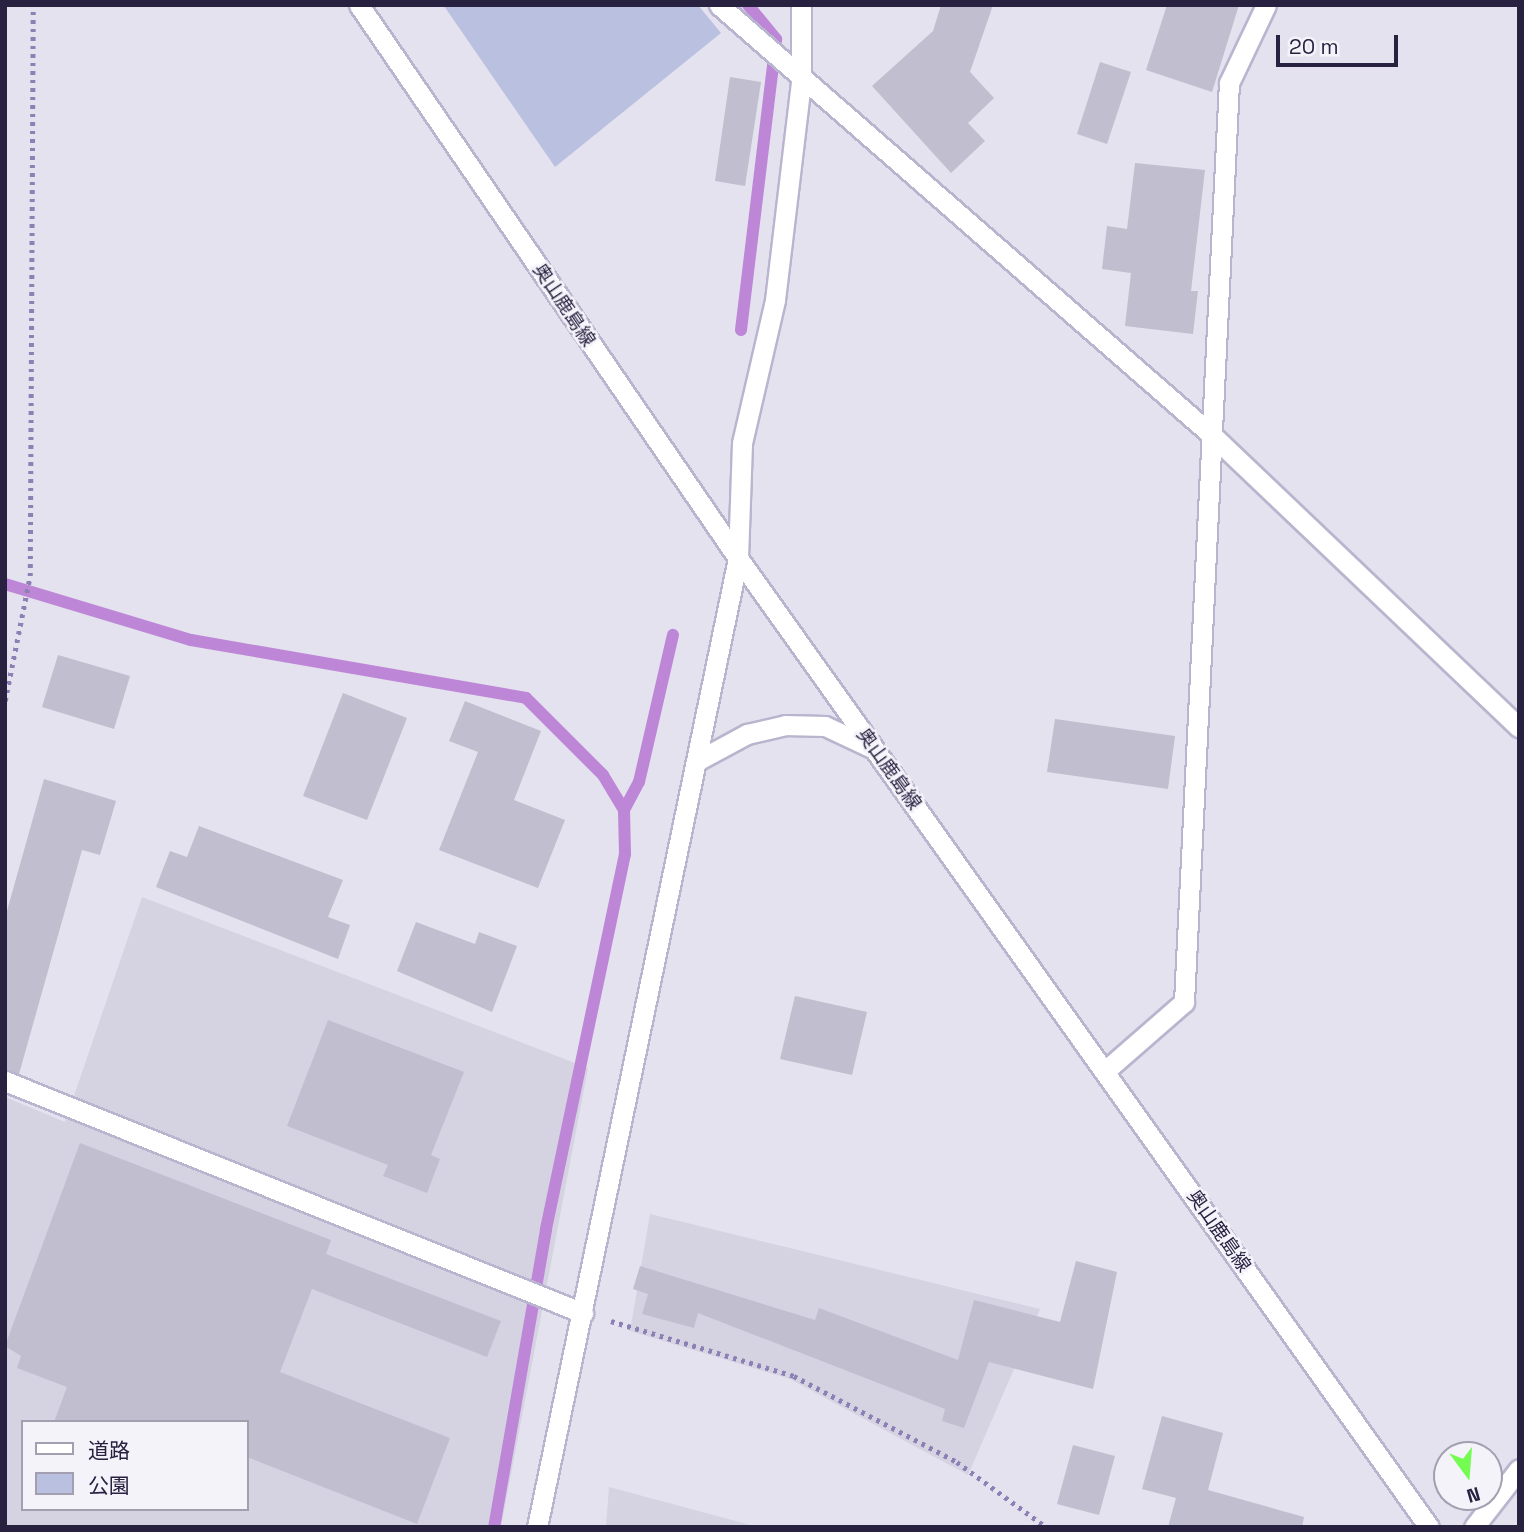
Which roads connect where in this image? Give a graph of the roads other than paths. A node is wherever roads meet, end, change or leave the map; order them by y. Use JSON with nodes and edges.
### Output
{"nodes":[{"id":1,"x":359,"y":5,"type":"edge"},
{"id":2,"x":719,"y":5,"type":"edge"},
{"id":3,"x":801,"y":5,"type":"edge"},
{"id":4,"x":1266,"y":5,"type":"edge"},
{"id":5,"x":801,"y":81,"type":"junction"},
{"id":6,"x":1214,"y":437,"type":"junction"},
{"id":7,"x":738,"y":558,"type":"junction"},
{"id":8,"x":1519,"y":727,"type":"edge"},
{"id":9,"x":875,"y":749,"type":"junction"},
{"id":10,"x":697,"y":761,"type":"junction"},
{"id":11,"x":1105,"y":1071,"type":"junction"},
{"id":12,"x":5,"y":1081,"type":"edge"},
{"id":13,"x":583,"y":1313,"type":"junction"},
{"id":14,"x":1519,"y":1469,"type":"edge"},
{"id":15,"x":537,"y":1527,"type":"edge"},
{"id":16,"x":1429,"y":1527,"type":"edge"},
{"id":17,"x":1474,"y":1527,"type":"edge"}],
"edges":[{"from":1,"to":7,"type":"street","name":"奥山鹿島線"},
{"from":2,"to":5,"type":"street"},
{"from":3,"to":5,"type":"street"},
{"from":4,"to":6,"type":"street"},
{"from":5,"to":6,"type":"street"},
{"from":5,"to":7,"type":"street"},
{"from":6,"to":8,"type":"street"},
{"from":6,"to":11,"type":"street"},
{"from":7,"to":9,"type":"street","name":"奥山鹿島線"},
{"from":7,"to":10,"type":"street"},
{"from":9,"to":10,"type":"street"},
{"from":9,"to":11,"type":"street","name":"奥山鹿島線"},
{"from":10,"to":13,"type":"street"},
{"from":11,"to":16,"type":"street","name":"奥山鹿島線"},
{"from":12,"to":13,"type":"street"},
{"from":13,"to":15,"type":"street"},
{"from":14,"to":17,"type":"street"}]}
